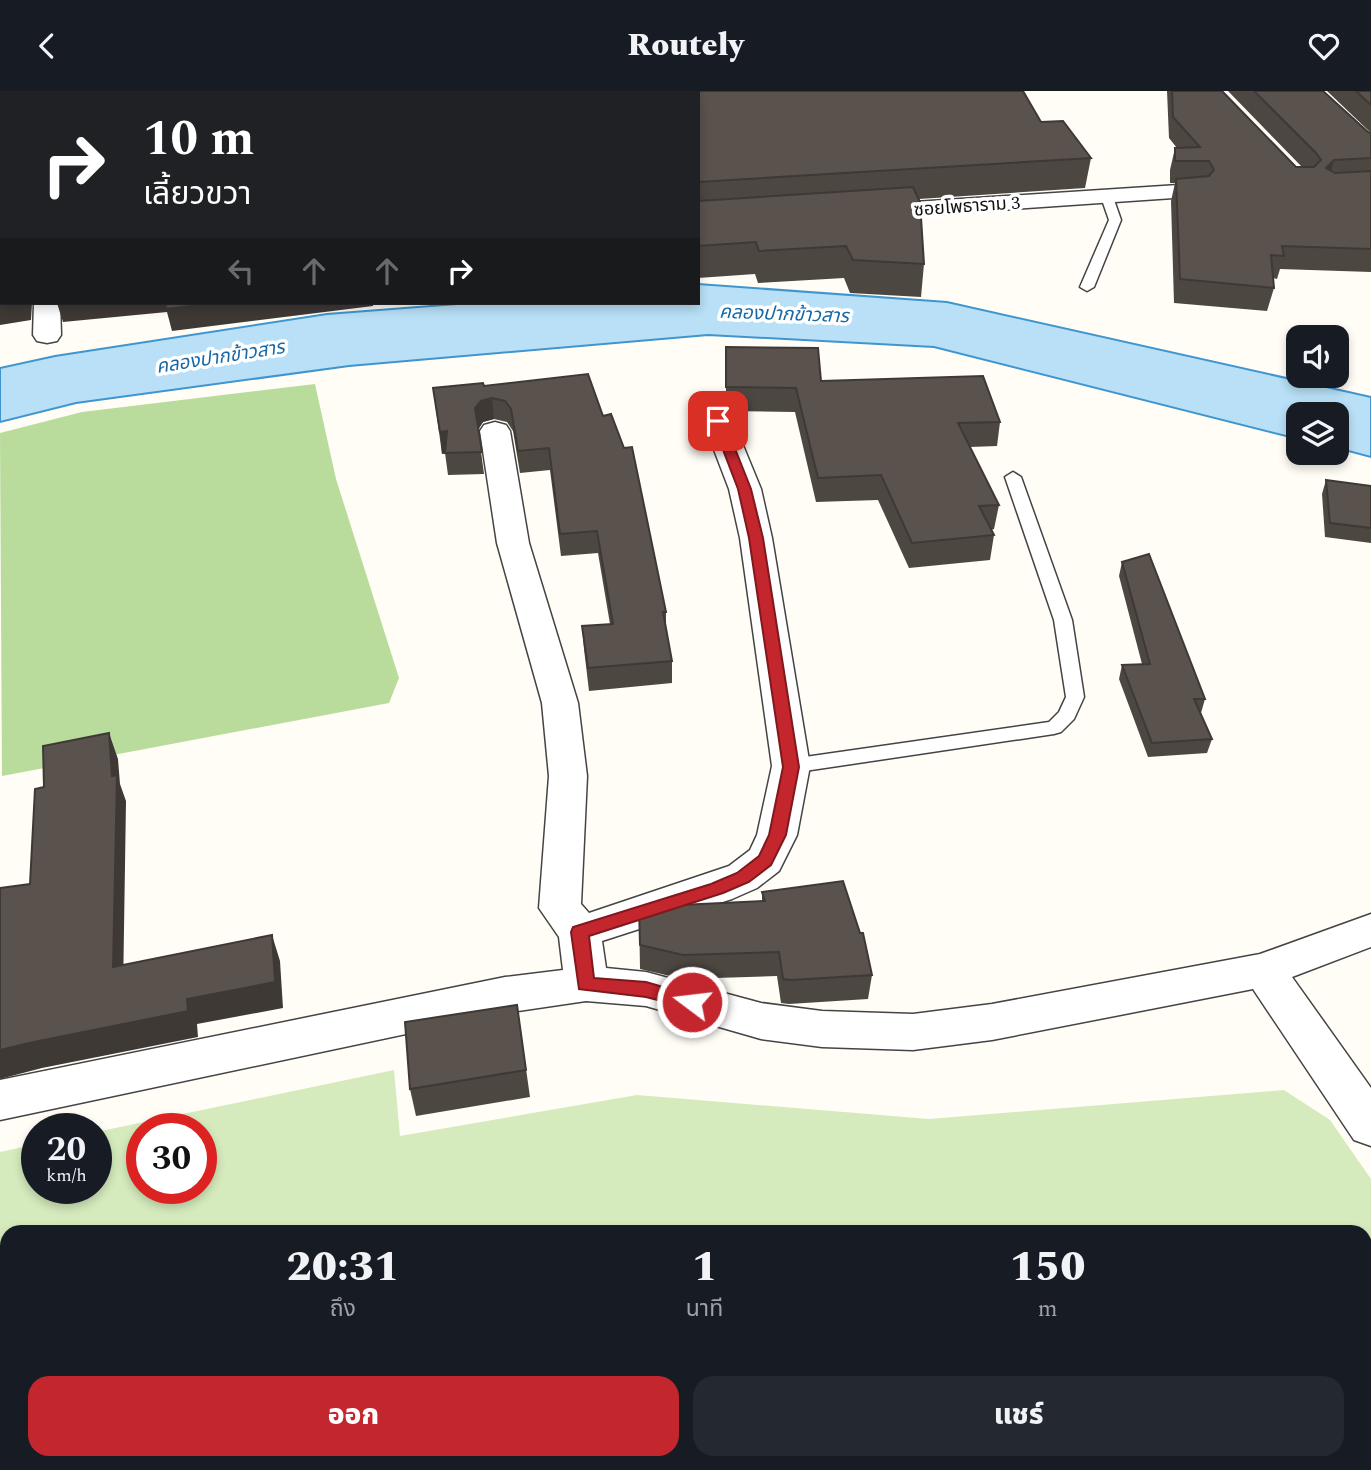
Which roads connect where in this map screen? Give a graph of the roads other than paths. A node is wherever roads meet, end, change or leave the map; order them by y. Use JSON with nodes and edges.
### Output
{"nodes":[{"id":1,"x":1194,"y":191,"type":"edge"},
{"id":2,"x":1107,"y":197,"type":"junction"},
{"id":3,"x":848,"y":213,"type":"edge"},
{"id":4,"x":1087,"y":287,"type":"dead end"},
{"id":5,"x":47,"y":305,"type":"edge"},
{"id":6,"x":47,"y":335,"type":"dead end"},
{"id":7,"x":718,"y":421,"type":"dead end"},
{"id":8,"x":495,"y":431,"type":"dead end"},
{"id":9,"x":1013,"y":477,"type":"dead end"},
{"id":10,"x":791,"y":767,"type":"junction"},
{"id":11,"x":1371,"y":930,"type":"edge"},
{"id":12,"x":580,"y":932,"type":"junction"},
{"id":13,"x":1263,"y":970,"type":"junction"},
{"id":14,"x":586,"y":984,"type":"junction"},
{"id":15,"x":0,"y":1100,"type":"edge"},
{"id":16,"x":1371,"y":1126,"type":"edge"}],
"edges":[{"from":1,"to":2,"type":"street","name":"ซอยโพธาราม 3"},
{"from":2,"to":3,"type":"street","name":"ซอยโพธาราม 3"},
{"from":2,"to":4,"type":"lane"},
{"from":5,"to":6,"type":"street"},
{"from":7,"to":10,"type":"street"},
{"from":8,"to":12,"type":"street"},
{"from":9,"to":10,"type":"lane"},
{"from":10,"to":12,"type":"street"},
{"from":11,"to":13,"type":"street"},
{"from":12,"to":14,"type":"street"},
{"from":13,"to":14,"type":"street"},
{"from":13,"to":16,"type":"street"},
{"from":14,"to":15,"type":"street"}]}
